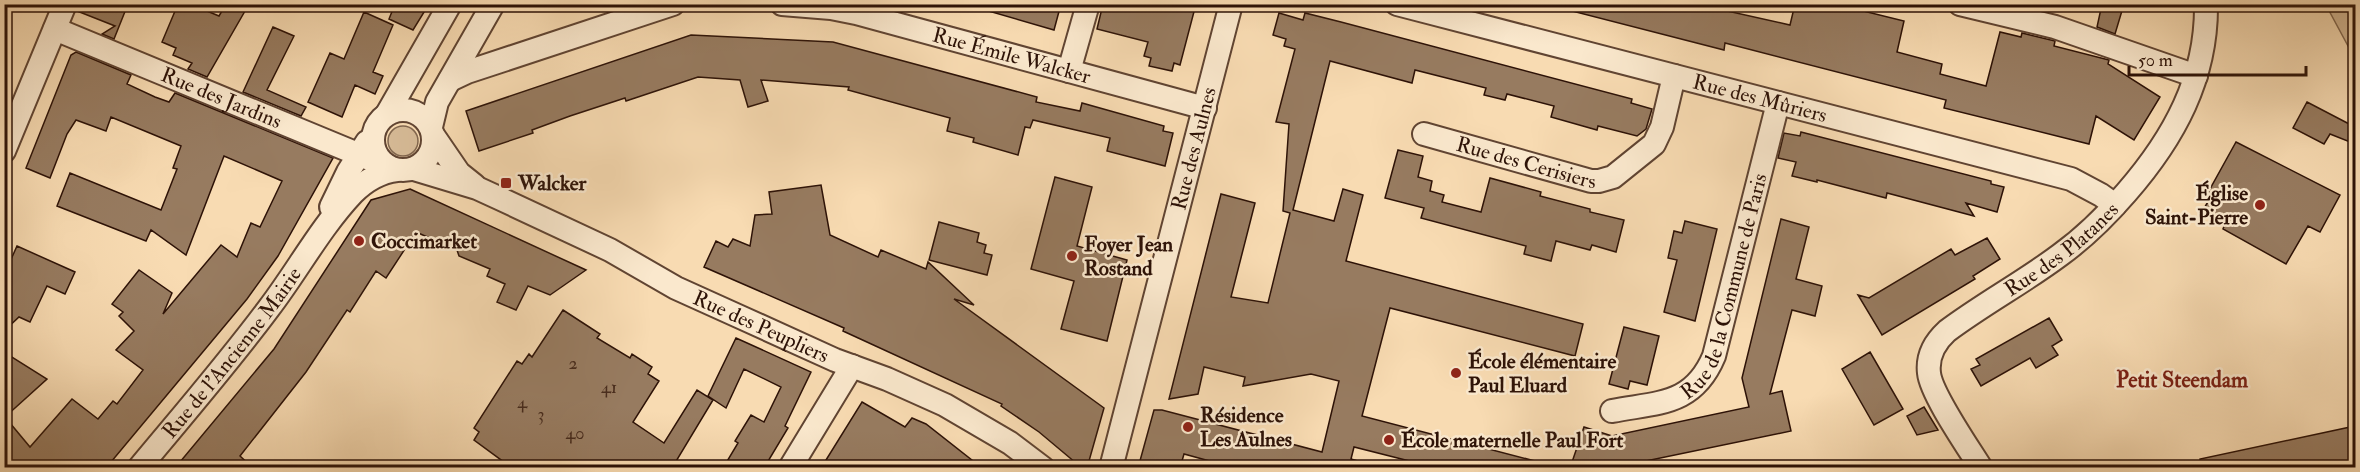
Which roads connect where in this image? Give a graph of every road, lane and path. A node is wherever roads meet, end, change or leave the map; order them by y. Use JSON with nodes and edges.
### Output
{"nodes":[{"id":1,"x":65,"y":4,"type":"edge"},
{"id":2,"x":450,"y":4,"type":"edge"},
{"id":3,"x":493,"y":4,"type":"edge"},
{"id":4,"x":673,"y":4,"type":"edge"},
{"id":5,"x":782,"y":4,"type":"edge"},
{"id":6,"x":1088,"y":4,"type":"edge"},
{"id":7,"x":1231,"y":4,"type":"edge"},
{"id":8,"x":1397,"y":4,"type":"edge"},
{"id":9,"x":1960,"y":4,"type":"edge"},
{"id":10,"x":2206,"y":4,"type":"edge"},
{"id":11,"x":55,"y":29,"type":"junction"},
{"id":12,"x":1070,"y":71,"type":"junction"},
{"id":13,"x":1674,"y":76,"type":"junction"},
{"id":14,"x":2196,"y":76,"type":"junction"},
{"id":15,"x":450,"y":80,"type":"junction"},
{"id":16,"x":1778,"y":103,"type":"junction"},
{"id":17,"x":1204,"y":108,"type":"junction"},
{"id":18,"x":381,"y":123,"type":"junction"},
{"id":19,"x":432,"y":131,"type":"junction"},
{"id":20,"x":1424,"y":134,"type":"dead end"},
{"id":21,"x":4,"y":151,"type":"edge"},
{"id":22,"x":359,"y":155,"type":"junction"},
{"id":23,"x":400,"y":168,"type":"junction"},
{"id":24,"x":477,"y":188,"type":"junction"},
{"id":25,"x":2115,"y":205,"type":"junction"},
{"id":26,"x":319,"y":234,"type":"junction"},
{"id":27,"x":852,"y":366,"type":"junction"},
{"id":28,"x":1612,"y":411,"type":"dead end"},
{"id":29,"x":139,"y":468,"type":"edge"},
{"id":30,"x":790,"y":468,"type":"edge"},
{"id":31,"x":1043,"y":468,"type":"edge"},
{"id":32,"x":1111,"y":468,"type":"edge"},
{"id":33,"x":1981,"y":468,"type":"edge"}],
"edges":[{"from":1,"to":11,"type":"street"},
{"from":2,"to":18,"type":"street","name":"Rue de l'Ancienne Mairie"},
{"from":3,"to":15,"type":"street"},
{"from":4,"to":15,"type":"street"},
{"from":5,"to":12,"type":"street","name":"Rue Émile Walcker"},
{"from":6,"to":12,"type":"street"},
{"from":7,"to":17,"type":"street","name":"Rue des Aulnes"},
{"from":8,"to":13,"type":"street","name":"Rue des Mûriers"},
{"from":9,"to":14,"type":"street"},
{"from":10,"to":14,"type":"street","name":"Rue des Platanes"},
{"from":11,"to":21,"type":"street"},
{"from":11,"to":22,"type":"street","name":"Rue des Jardins"},
{"from":12,"to":17,"type":"street","name":"Rue Émile Walcker"},
{"from":13,"to":16,"type":"street","name":"Rue des Mûriers"},
{"from":13,"to":20,"type":"street","name":"Rue des Cerisiers"},
{"from":14,"to":25,"type":"street","name":"Rue des Platanes"},
{"from":15,"to":19,"type":"street"},
{"from":16,"to":25,"type":"street","name":"Rue des Mûriers"},
{"from":16,"to":28,"type":"street","name":"Rue de la Commune de Paris"},
{"from":17,"to":32,"type":"street","name":"Rue des Aulnes"},
{"from":18,"to":19,"type":"street"},
{"from":18,"to":22,"type":"street","name":"Rue de l'Ancienne Mairie"},
{"from":18,"to":23,"type":"street"},
{"from":19,"to":23,"type":"street"},
{"from":19,"to":24,"type":"street","name":"Rue des Peupliers"},
{"from":22,"to":23,"type":"street","name":"Rue des Jardins"},
{"from":22,"to":26,"type":"street","name":"Rue de l'Ancienne Mairie"},
{"from":23,"to":24,"type":"street","name":"Rue des Peupliers"},
{"from":23,"to":26,"type":"street","name":"Rue de l'Ancienne Mairie"},
{"from":24,"to":27,"type":"street","name":"Rue des Peupliers"},
{"from":25,"to":33,"type":"street","name":"Rue des Platanes"},
{"from":26,"to":29,"type":"street","name":"Rue de l'Ancienne Mairie"},
{"from":27,"to":30,"type":"street"},
{"from":27,"to":31,"type":"street","name":"Rue des Peupliers"}]}
